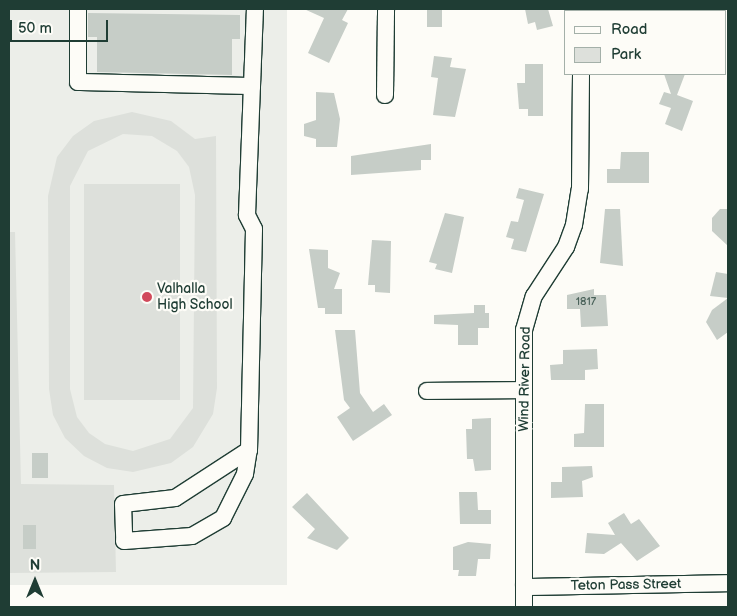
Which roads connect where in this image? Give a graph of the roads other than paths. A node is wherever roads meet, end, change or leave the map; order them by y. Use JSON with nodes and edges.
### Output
{"nodes":[{"id":1,"x":78,"y":9,"type":"edge"},
{"id":2,"x":255,"y":9,"type":"edge"},
{"id":3,"x":386,"y":9,"type":"edge"},
{"id":4,"x":581,"y":75,"type":"edge"},
{"id":5,"x":252,"y":86,"type":"junction"},
{"id":6,"x":385,"y":95,"type":"dead end"},
{"id":7,"x":524,"y":390,"type":"junction"},
{"id":8,"x":427,"y":391,"type":"dead end"},
{"id":9,"x":249,"y":450,"type":"junction"},
{"id":10,"x":728,"y":583,"type":"edge"},
{"id":11,"x":524,"y":586,"type":"junction"},
{"id":12,"x":524,"y":607,"type":"edge"}],
"edges":[{"from":1,"to":5,"type":"street"},
{"from":2,"to":5,"type":"street"},
{"from":3,"to":6,"type":"street"},
{"from":4,"to":7,"type":"street","name":"Wind River Road"},
{"from":5,"to":9,"type":"street"},
{"from":7,"to":8,"type":"street"},
{"from":7,"to":11,"type":"street","name":"Wind River Road"},
{"from":9,"to":9,"type":"street"},
{"from":10,"to":11,"type":"street","name":"Teton Pass Street"},
{"from":11,"to":12,"type":"street","name":"Wind River Road"}]}
